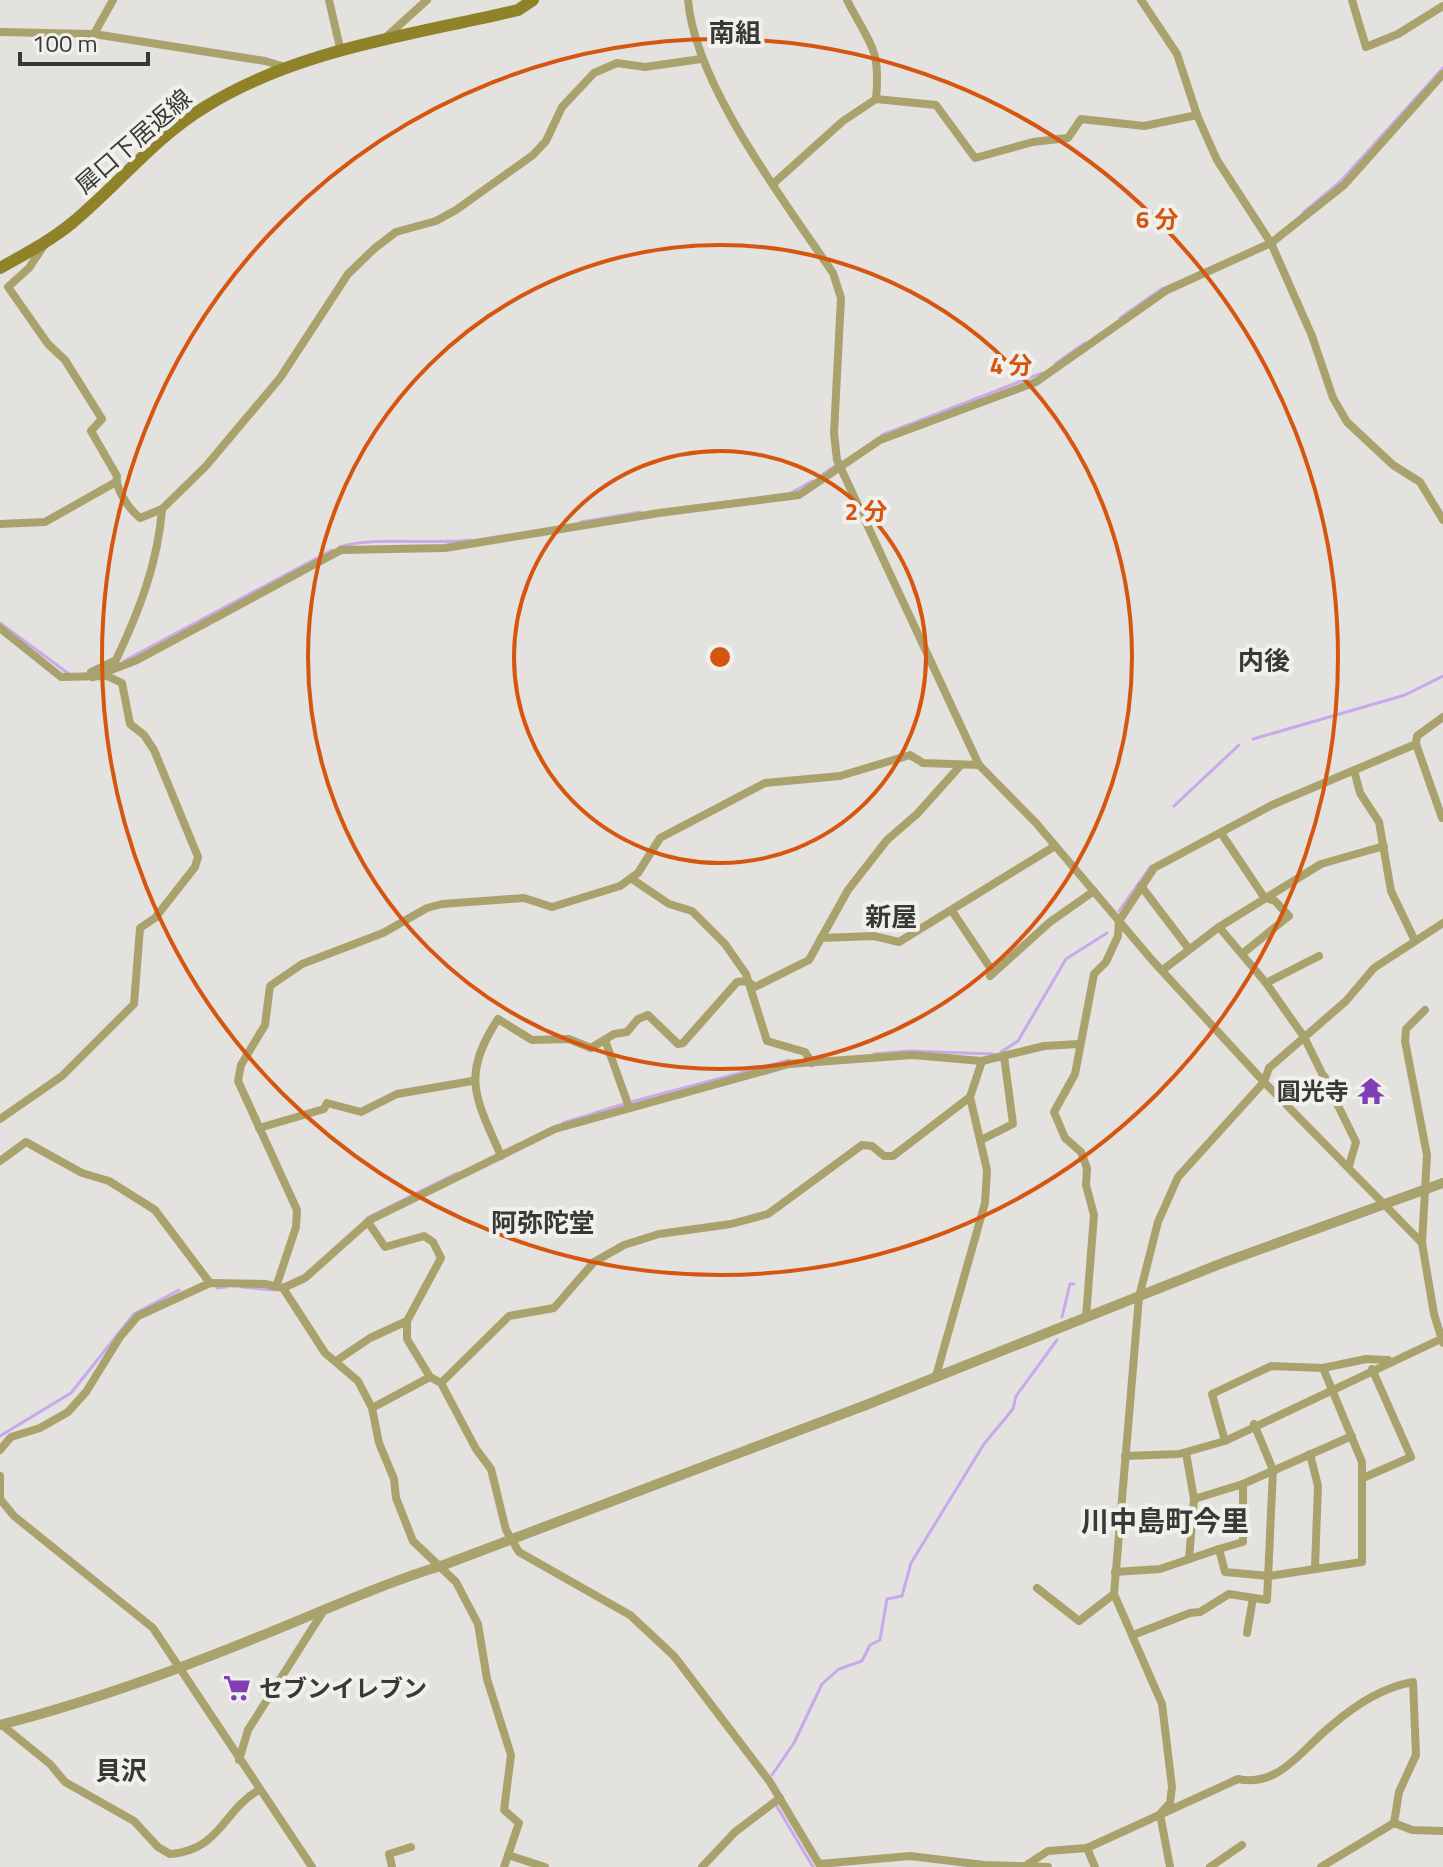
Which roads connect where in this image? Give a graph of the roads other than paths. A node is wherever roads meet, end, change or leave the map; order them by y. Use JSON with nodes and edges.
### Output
{"nodes":[{"id":1,"x":113,"y":0,"type":"edge"},
{"id":2,"x":329,"y":0,"type":"edge"},
{"id":3,"x":427,"y":0,"type":"edge"},
{"id":4,"x":533,"y":0,"type":"edge"},
{"id":5,"x":688,"y":0,"type":"edge"},
{"id":6,"x":847,"y":0,"type":"edge"},
{"id":7,"x":1141,"y":0,"type":"edge"},
{"id":8,"x":1352,"y":0,"type":"edge"},
{"id":9,"x":1443,"y":6,"type":"edge"},
{"id":10,"x":0,"y":32,"type":"edge"},
{"id":11,"x":94,"y":34,"type":"junction"},
{"id":12,"x":385,"y":38,"type":"junction"},
{"id":13,"x":341,"y":52,"type":"junction"},
{"id":14,"x":701,"y":59,"type":"junction"},
{"id":15,"x":290,"y":69,"type":"junction"},
{"id":16,"x":1443,"y":74,"type":"edge"},
{"id":17,"x":876,"y":99,"type":"junction"},
{"id":18,"x":1197,"y":115,"type":"junction"},
{"id":19,"x":774,"y":183,"type":"junction"},
{"id":20,"x":46,"y":242,"type":"junction"},
{"id":21,"x":1271,"y":243,"type":"junction"},
{"id":22,"x":0,"y":268,"type":"edge"},
{"id":23,"x":839,"y":464,"type":"junction"},
{"id":24,"x":116,"y":482,"type":"junction"},
{"id":25,"x":162,"y":509,"type":"junction"},
{"id":26,"x":1443,"y":520,"type":"edge"},
{"id":27,"x":0,"y":524,"type":"edge"},
{"id":28,"x":0,"y":628,"type":"edge"},
{"id":29,"x":93,"y":677,"type":"junction"},
{"id":30,"x":1443,"y":717,"type":"edge"},
{"id":31,"x":1416,"y":744,"type":"junction"},
{"id":32,"x":979,"y":765,"type":"junction"},
{"id":33,"x":960,"y":766,"type":"junction"},
{"id":34,"x":1354,"y":770,"type":"junction"},
{"id":35,"x":1443,"y":788,"type":"edge"},
{"id":36,"x":1432,"y":792,"type":"junction"},
{"id":37,"x":1442,"y":818,"type":"edge"},
{"id":38,"x":1221,"y":833,"type":"junction"},
{"id":39,"x":1055,"y":846,"type":"junction"},
{"id":40,"x":1384,"y":846,"type":"junction"},
{"id":41,"x":632,"y":879,"type":"junction"},
{"id":42,"x":1141,"y":886,"type":"junction"},
{"id":43,"x":1094,"y":891,"type":"junction"},
{"id":44,"x":1264,"y":897,"type":"junction"},
{"id":45,"x":952,"y":911,"type":"junction"},
{"id":46,"x":1119,"y":921,"type":"junction"},
{"id":47,"x":1443,"y":923,"type":"edge"},
{"id":48,"x":1219,"y":927,"type":"junction"},
{"id":49,"x":821,"y":938,"type":"junction"},
{"id":50,"x":1415,"y":941,"type":"junction"},
{"id":51,"x":1189,"y":949,"type":"junction"},
{"id":52,"x":1242,"y":954,"type":"junction"},
{"id":53,"x":1319,"y":956,"type":"dead end"},
{"id":54,"x":1164,"y":969,"type":"junction"},
{"id":55,"x":747,"y":981,"type":"junction"},
{"id":56,"x":1266,"y":983,"type":"junction"},
{"id":57,"x":1425,"y":1010,"type":"dead end"},
{"id":58,"x":1304,"y":1037,"type":"junction"},
{"id":59,"x":605,"y":1040,"type":"junction"},
{"id":60,"x":1079,"y":1044,"type":"junction"},
{"id":61,"x":1004,"y":1056,"type":"junction"},
{"id":62,"x":982,"y":1061,"type":"junction"},
{"id":63,"x":812,"y":1063,"type":"junction"},
{"id":64,"x":1325,"y":1077,"type":"junction"},
{"id":65,"x":472,"y":1081,"type":"junction"},
{"id":66,"x":1264,"y":1082,"type":"junction"},
{"id":67,"x":970,"y":1097,"type":"junction"},
{"id":68,"x":1284,"y":1102,"type":"junction"},
{"id":69,"x":629,"y":1107,"type":"junction"},
{"id":70,"x":0,"y":1119,"type":"edge"},
{"id":71,"x":259,"y":1128,"type":"junction"},
{"id":72,"x":981,"y":1140,"type":"junction"},
{"id":73,"x":501,"y":1156,"type":"junction"},
{"id":74,"x":0,"y":1161,"type":"edge"},
{"id":75,"x":1349,"y":1166,"type":"junction"},
{"id":76,"x":1443,"y":1183,"type":"edge"},
{"id":77,"x":1427,"y":1189,"type":"junction"},
{"id":78,"x":1384,"y":1205,"type":"junction"},
{"id":79,"x":368,"y":1222,"type":"junction"},
{"id":80,"x":1422,"y":1243,"type":"junction"},
{"id":81,"x":210,"y":1283,"type":"junction"},
{"id":82,"x":279,"y":1287,"type":"junction"},
{"id":83,"x":1139,"y":1297,"type":"junction"},
{"id":84,"x":1086,"y":1317,"type":"junction"},
{"id":85,"x":407,"y":1321,"type":"junction"},
{"id":86,"x":1442,"y":1341,"type":"edge"},
{"id":87,"x":336,"y":1361,"type":"junction"},
{"id":88,"x":1393,"y":1361,"type":"junction"},
{"id":89,"x":1323,"y":1368,"type":"junction"},
{"id":90,"x":1372,"y":1369,"type":"junction"},
{"id":91,"x":936,"y":1376,"type":"junction"},
{"id":92,"x":430,"y":1377,"type":"junction"},
{"id":93,"x":441,"y":1383,"type":"junction"},
{"id":94,"x":1333,"y":1388,"type":"junction"},
{"id":95,"x":372,"y":1408,"type":"junction"},
{"id":96,"x":1254,"y":1424,"type":"junction"},
{"id":97,"x":1352,"y":1436,"type":"junction"},
{"id":98,"x":1225,"y":1441,"type":"junction"},
{"id":99,"x":0,"y":1450,"type":"edge"},
{"id":100,"x":1186,"y":1453,"type":"junction"},
{"id":101,"x":1310,"y":1454,"type":"junction"},
{"id":102,"x":1125,"y":1456,"type":"junction"},
{"id":103,"x":1273,"y":1470,"type":"junction"},
{"id":104,"x":0,"y":1476,"type":"edge"},
{"id":105,"x":1363,"y":1478,"type":"junction"},
{"id":106,"x":1243,"y":1484,"type":"junction"},
{"id":107,"x":0,"y":1499,"type":"edge"},
{"id":108,"x":1194,"y":1499,"type":"junction"},
{"id":109,"x":510,"y":1539,"type":"junction"},
{"id":110,"x":1219,"y":1549,"type":"junction"},
{"id":111,"x":1189,"y":1559,"type":"junction"},
{"id":112,"x":441,"y":1566,"type":"junction"},
{"id":113,"x":1315,"y":1567,"type":"junction"},
{"id":114,"x":1115,"y":1572,"type":"junction"},
{"id":115,"x":1269,"y":1576,"type":"junction"},
{"id":116,"x":1037,"y":1588,"type":"dead end"},
{"id":117,"x":1114,"y":1594,"type":"junction"},
{"id":118,"x":1253,"y":1598,"type":"junction"},
{"id":119,"x":324,"y":1610,"type":"junction"},
{"id":120,"x":1247,"y":1633,"type":"dead end"},
{"id":121,"x":1133,"y":1635,"type":"junction"},
{"id":122,"x":181,"y":1666,"type":"junction"},
{"id":123,"x":1,"y":1725,"type":"edge"},
{"id":124,"x":239,"y":1760,"type":"junction"},
{"id":125,"x":259,"y":1790,"type":"junction"},
{"id":126,"x":780,"y":1798,"type":"junction"},
{"id":127,"x":1163,"y":1811,"type":"junction"},
{"id":128,"x":1394,"y":1823,"type":"junction"},
{"id":129,"x":1443,"y":1831,"type":"edge"},
{"id":130,"x":1242,"y":1845,"type":"dead end"},
{"id":131,"x":411,"y":1847,"type":"dead end"},
{"id":132,"x":1087,"y":1848,"type":"junction"},
{"id":133,"x":508,"y":1855,"type":"junction"},
{"id":134,"x":1026,"y":1865,"type":"edge"},
{"id":135,"x":312,"y":1867,"type":"edge"},
{"id":136,"x":392,"y":1867,"type":"edge"},
{"id":137,"x":504,"y":1867,"type":"edge"},
{"id":138,"x":545,"y":1867,"type":"edge"},
{"id":139,"x":702,"y":1867,"type":"edge"},
{"id":140,"x":1048,"y":1867,"type":"edge"},
{"id":141,"x":1095,"y":1867,"type":"edge"},
{"id":142,"x":1170,"y":1867,"type":"edge"},
{"id":143,"x":1210,"y":1867,"type":"edge"},
{"id":144,"x":1321,"y":1867,"type":"edge"}],
"edges":[{"from":1,"to":11,"type":"street"},
{"from":2,"to":13,"type":"street"},
{"from":3,"to":12,"type":"street"},
{"from":4,"to":12,"type":"main road","name":"犀口下居返線"},
{"from":5,"to":14,"type":"street"},
{"from":6,"to":17,"type":"street"},
{"from":7,"to":18,"type":"street"},
{"from":8,"to":9,"type":"street"},
{"from":10,"to":11,"type":"street"},
{"from":11,"to":15,"type":"street"},
{"from":12,"to":13,"type":"main road","name":"犀口下居返線"},
{"from":13,"to":15,"type":"main road","name":"犀口下居返線"},
{"from":14,"to":19,"type":"street"},
{"from":14,"to":25,"type":"street"},
{"from":15,"to":20,"type":"main road","name":"犀口下居返線"},
{"from":16,"to":21,"type":"street"},
{"from":17,"to":18,"type":"street"},
{"from":17,"to":19,"type":"street"},
{"from":18,"to":21,"type":"street"},
{"from":19,"to":23,"type":"street"},
{"from":20,"to":22,"type":"main road","name":"犀口下居返線"},
{"from":20,"to":24,"type":"street"},
{"from":21,"to":23,"type":"street"},
{"from":21,"to":26,"type":"street"},
{"from":23,"to":29,"type":"street"},
{"from":23,"to":32,"type":"street"},
{"from":24,"to":25,"type":"street"},
{"from":24,"to":27,"type":"street"},
{"from":25,"to":29,"type":"street"},
{"from":28,"to":29,"type":"street"},
{"from":29,"to":70,"type":"street"},
{"from":30,"to":31,"type":"street"},
{"from":31,"to":34,"type":"street"},
{"from":31,"to":36,"type":"street"},
{"from":32,"to":33,"type":"street"},
{"from":32,"to":39,"type":"street"},
{"from":33,"to":41,"type":"street"},
{"from":33,"to":49,"type":"street"},
{"from":34,"to":38,"type":"street"},
{"from":34,"to":40,"type":"street"},
{"from":35,"to":36,"type":"street"},
{"from":36,"to":37,"type":"street"},
{"from":38,"to":42,"type":"street"},
{"from":38,"to":44,"type":"street"},
{"from":39,"to":43,"type":"street"},
{"from":39,"to":45,"type":"street"},
{"from":40,"to":44,"type":"street"},
{"from":40,"to":50,"type":"street"},
{"from":41,"to":55,"type":"street"},
{"from":41,"to":71,"type":"street"},
{"from":42,"to":46,"type":"street"},
{"from":42,"to":51,"type":"street"},
{"from":43,"to":45,"type":"street"},
{"from":43,"to":46,"type":"street"},
{"from":44,"to":48,"type":"street"},
{"from":44,"to":52,"type":"street"},
{"from":45,"to":49,"type":"street"},
{"from":46,"to":54,"type":"street"},
{"from":46,"to":60,"type":"street"},
{"from":47,"to":50,"type":"street"},
{"from":48,"to":51,"type":"street"},
{"from":48,"to":52,"type":"street"},
{"from":49,"to":55,"type":"street"},
{"from":50,"to":58,"type":"street"},
{"from":51,"to":54,"type":"street"},
{"from":52,"to":56,"type":"street"},
{"from":53,"to":56,"type":"street"},
{"from":54,"to":66,"type":"street"},
{"from":55,"to":59,"type":"street"},
{"from":55,"to":63,"type":"street"},
{"from":56,"to":58,"type":"street"},
{"from":57,"to":77,"type":"street"},
{"from":58,"to":64,"type":"street"},
{"from":58,"to":66,"type":"street"},
{"from":59,"to":65,"type":"street"},
{"from":59,"to":69,"type":"street"},
{"from":60,"to":61,"type":"street"},
{"from":60,"to":84,"type":"street"},
{"from":61,"to":62,"type":"street"},
{"from":61,"to":72,"type":"street"},
{"from":62,"to":63,"type":"street"},
{"from":62,"to":67,"type":"street"},
{"from":63,"to":69,"type":"street"},
{"from":64,"to":68,"type":"street"},
{"from":64,"to":75,"type":"street"},
{"from":65,"to":71,"type":"street"},
{"from":65,"to":73,"type":"street"},
{"from":66,"to":68,"type":"street"},
{"from":66,"to":83,"type":"street"},
{"from":67,"to":72,"type":"street"},
{"from":67,"to":93,"type":"street"},
{"from":68,"to":75,"type":"street"},
{"from":69,"to":73,"type":"street"},
{"from":71,"to":82,"type":"street"},
{"from":72,"to":91,"type":"street"},
{"from":73,"to":79,"type":"street"},
{"from":74,"to":81,"type":"street"},
{"from":75,"to":78,"type":"street"},
{"from":76,"to":77,"type":"street"},
{"from":77,"to":78,"type":"street"},
{"from":77,"to":80,"type":"street"},
{"from":78,"to":80,"type":"street"},
{"from":78,"to":83,"type":"street"},
{"from":79,"to":82,"type":"street"},
{"from":79,"to":85,"type":"street"},
{"from":80,"to":86,"type":"street"},
{"from":81,"to":82,"type":"street"},
{"from":81,"to":99,"type":"street"},
{"from":82,"to":87,"type":"street"},
{"from":83,"to":84,"type":"street"},
{"from":83,"to":102,"type":"street"},
{"from":84,"to":91,"type":"street"},
{"from":85,"to":87,"type":"street"},
{"from":85,"to":92,"type":"street"},
{"from":86,"to":88,"type":"street"},
{"from":87,"to":95,"type":"street"},
{"from":88,"to":89,"type":"street"},
{"from":88,"to":90,"type":"street"},
{"from":89,"to":94,"type":"street"},
{"from":89,"to":98,"type":"street"},
{"from":90,"to":94,"type":"street"},
{"from":90,"to":105,"type":"street"},
{"from":91,"to":109,"type":"street"},
{"from":92,"to":93,"type":"street"},
{"from":92,"to":95,"type":"street"},
{"from":93,"to":109,"type":"street"},
{"from":94,"to":96,"type":"street"},
{"from":94,"to":97,"type":"street"},
{"from":95,"to":112,"type":"street"},
{"from":96,"to":98,"type":"street"},
{"from":96,"to":103,"type":"street"},
{"from":97,"to":101,"type":"street"},
{"from":97,"to":105,"type":"street"},
{"from":98,"to":100,"type":"street"},
{"from":100,"to":102,"type":"street"},
{"from":100,"to":108,"type":"street"},
{"from":101,"to":103,"type":"street"},
{"from":101,"to":113,"type":"street"},
{"from":102,"to":114,"type":"street"},
{"from":103,"to":106,"type":"street"},
{"from":103,"to":115,"type":"street"},
{"from":104,"to":107,"type":"street"},
{"from":105,"to":113,"type":"street"},
{"from":106,"to":108,"type":"street"},
{"from":106,"to":110,"type":"street"},
{"from":107,"to":122,"type":"street"},
{"from":108,"to":111,"type":"street"},
{"from":109,"to":112,"type":"street"},
{"from":109,"to":126,"type":"street"},
{"from":110,"to":111,"type":"street"},
{"from":110,"to":115,"type":"street"},
{"from":111,"to":114,"type":"street"},
{"from":112,"to":119,"type":"street"},
{"from":112,"to":133,"type":"street"},
{"from":113,"to":115,"type":"street"},
{"from":114,"to":117,"type":"street"},
{"from":115,"to":118,"type":"street"},
{"from":116,"to":117,"type":"street"},
{"from":117,"to":121,"type":"street"},
{"from":118,"to":120,"type":"street"},
{"from":118,"to":121,"type":"street"},
{"from":119,"to":122,"type":"street"},
{"from":119,"to":124,"type":"street"},
{"from":121,"to":127,"type":"street"},
{"from":122,"to":123,"type":"street"},
{"from":122,"to":124,"type":"street"},
{"from":123,"to":125,"type":"street"},
{"from":124,"to":125,"type":"street"},
{"from":125,"to":135,"type":"street"},
{"from":126,"to":134,"type":"street"},
{"from":126,"to":139,"type":"street"},
{"from":127,"to":128,"type":"street"},
{"from":127,"to":132,"type":"street"},
{"from":127,"to":142,"type":"street"},
{"from":128,"to":129,"type":"street"},
{"from":128,"to":144,"type":"street"},
{"from":130,"to":143,"type":"street"},
{"from":131,"to":136,"type":"street"},
{"from":132,"to":134,"type":"street"},
{"from":132,"to":141,"type":"street"},
{"from":133,"to":137,"type":"street"},
{"from":133,"to":138,"type":"street"},
{"from":134,"to":140,"type":"street"}]}
